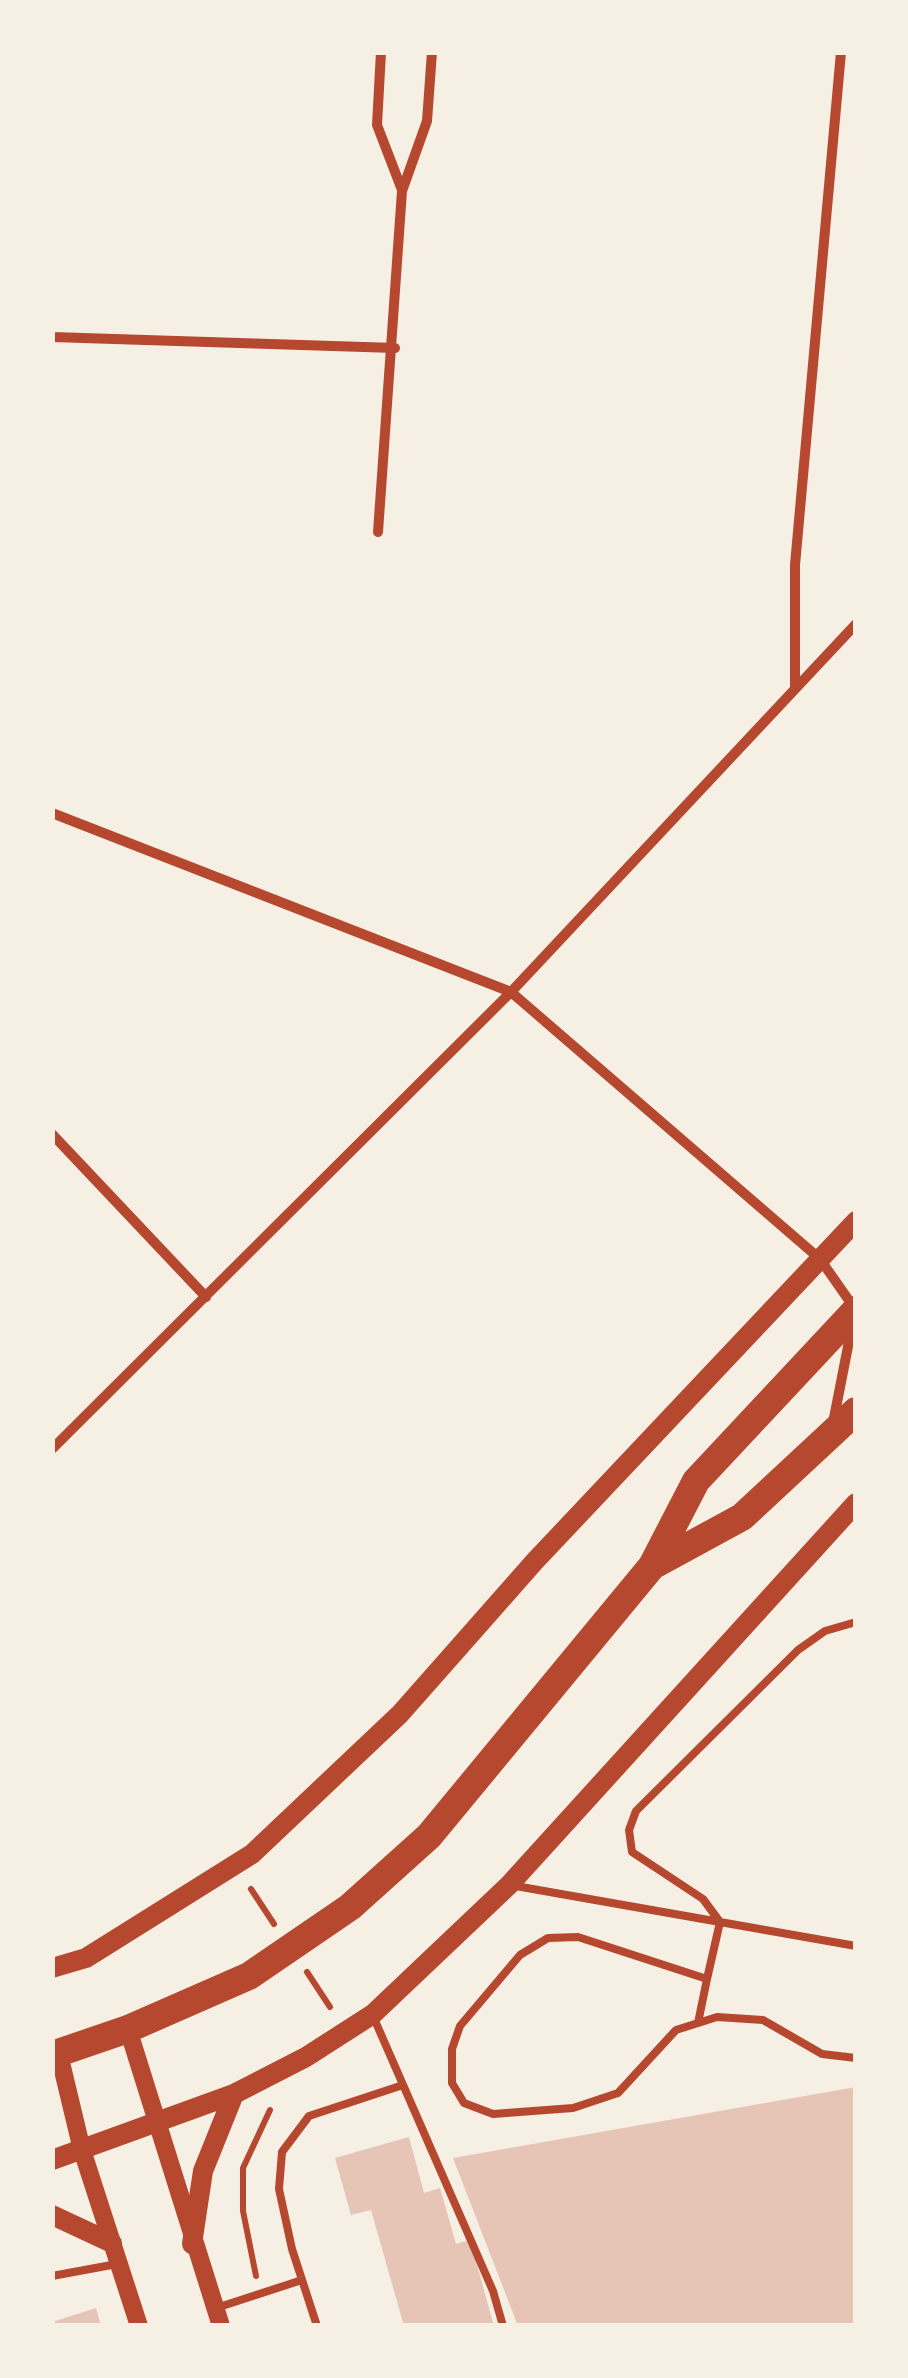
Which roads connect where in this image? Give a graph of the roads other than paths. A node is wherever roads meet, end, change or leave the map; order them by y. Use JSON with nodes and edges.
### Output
{"nodes":[{"id":1,"x":381,"y":52,"type":"edge"},
{"id":2,"x":432,"y":52,"type":"edge"},
{"id":3,"x":840,"y":52,"type":"edge"},
{"id":4,"x":402,"y":190,"type":"junction"},
{"id":5,"x":52,"y":337,"type":"edge"},
{"id":6,"x":394,"y":348,"type":"junction"},
{"id":7,"x":378,"y":532,"type":"dead end"},
{"id":8,"x":856,"y":624,"type":"edge"},
{"id":9,"x":795,"y":688,"type":"junction"},
{"id":10,"x":52,"y":813,"type":"edge"},
{"id":11,"x":511,"y":992,"type":"junction"},
{"id":12,"x":52,"y":1134,"type":"edge"},
{"id":13,"x":856,"y":1220,"type":"edge"},
{"id":14,"x":820,"y":1258,"type":"junction"},
{"id":15,"x":206,"y":1296,"type":"junction"},
{"id":16,"x":856,"y":1310,"type":"edge"},
{"id":17,"x":856,"y":1411,"type":"edge"},
{"id":18,"x":830,"y":1438,"type":"junction"},
{"id":19,"x":52,"y":1449,"type":"edge"},
{"id":20,"x":856,"y":1503,"type":"edge"},
{"id":21,"x":652,"y":1566,"type":"junction"},
{"id":22,"x":856,"y":1622,"type":"edge"},
{"id":23,"x":509,"y":1885,"type":"junction"},
{"id":24,"x":720,"y":1922,"type":"junction"},
{"id":25,"x":856,"y":1946,"type":"edge"},
{"id":26,"x":52,"y":1968,"type":"edge"},
{"id":27,"x":707,"y":1979,"type":"junction"},
{"id":28,"x":372,"y":2014,"type":"junction"},
{"id":29,"x":698,"y":2023,"type":"junction"},
{"id":30,"x":128,"y":2029,"type":"junction"},
{"id":31,"x":56,"y":2054,"type":"edge"},
{"id":32,"x":856,"y":2058,"type":"edge"},
{"id":33,"x":403,"y":2085,"type":"junction"},
{"id":34,"x":234,"y":2094,"type":"junction"},
{"id":35,"x":157,"y":2124,"type":"junction"},
{"id":36,"x":82,"y":2150,"type":"junction"},
{"id":37,"x":52,"y":2160,"type":"edge"},
{"id":38,"x":52,"y":2216,"type":"edge"},
{"id":39,"x":192,"y":2244,"type":"junction"},
{"id":40,"x":116,"y":2253,"type":"junction"},
{"id":41,"x":52,"y":2276,"type":"edge"},
{"id":42,"x":302,"y":2280,"type":"junction"},
{"id":43,"x":218,"y":2317,"type":"edge"},
{"id":44,"x":139,"y":2326,"type":"edge"},
{"id":45,"x":317,"y":2326,"type":"edge"},
{"id":46,"x":503,"y":2326,"type":"edge"}],
"edges":[{"from":1,"to":4,"type":"street"},
{"from":2,"to":4,"type":"street"},
{"from":3,"to":9,"type":"street"},
{"from":4,"to":6,"type":"street"},
{"from":5,"to":6,"type":"street"},
{"from":6,"to":7,"type":"street"},
{"from":8,"to":9,"type":"street"},
{"from":9,"to":11,"type":"street"},
{"from":10,"to":11,"type":"street"},
{"from":11,"to":14,"type":"street"},
{"from":11,"to":15,"type":"street"},
{"from":12,"to":15,"type":"street"},
{"from":13,"to":14,"type":"main road"},
{"from":14,"to":16,"type":"street"},
{"from":14,"to":26,"type":"main road"},
{"from":15,"to":19,"type":"street"},
{"from":16,"to":18,"type":"street"},
{"from":16,"to":21,"type":"highway"},
{"from":17,"to":18,"type":"highway"},
{"from":18,"to":21,"type":"highway"},
{"from":20,"to":23,"type":"main road"},
{"from":21,"to":30,"type":"highway"},
{"from":22,"to":24,"type":"lane"},
{"from":23,"to":24,"type":"lane"},
{"from":23,"to":28,"type":"main road"},
{"from":24,"to":25,"type":"lane"},
{"from":24,"to":27,"type":"lane"},
{"from":27,"to":29,"type":"lane"},
{"from":27,"to":29,"type":"lane"},
{"from":28,"to":33,"type":"lane"},
{"from":28,"to":34,"type":"main road"},
{"from":29,"to":32,"type":"lane"},
{"from":30,"to":31,"type":"highway"},
{"from":30,"to":35,"type":"street"},
{"from":31,"to":36,"type":"street"},
{"from":33,"to":42,"type":"lane"},
{"from":33,"to":46,"type":"lane"},
{"from":34,"to":35,"type":"main road"},
{"from":34,"to":39,"type":"main road"},
{"from":35,"to":36,"type":"main road"},
{"from":35,"to":39,"type":"street"},
{"from":36,"to":37,"type":"main road"},
{"from":36,"to":40,"type":"street"},
{"from":38,"to":40,"type":"main road"},
{"from":39,"to":43,"type":"street"},
{"from":40,"to":41,"type":"lane"},
{"from":40,"to":44,"type":"street"},
{"from":42,"to":43,"type":"lane"},
{"from":42,"to":45,"type":"lane"}]}
